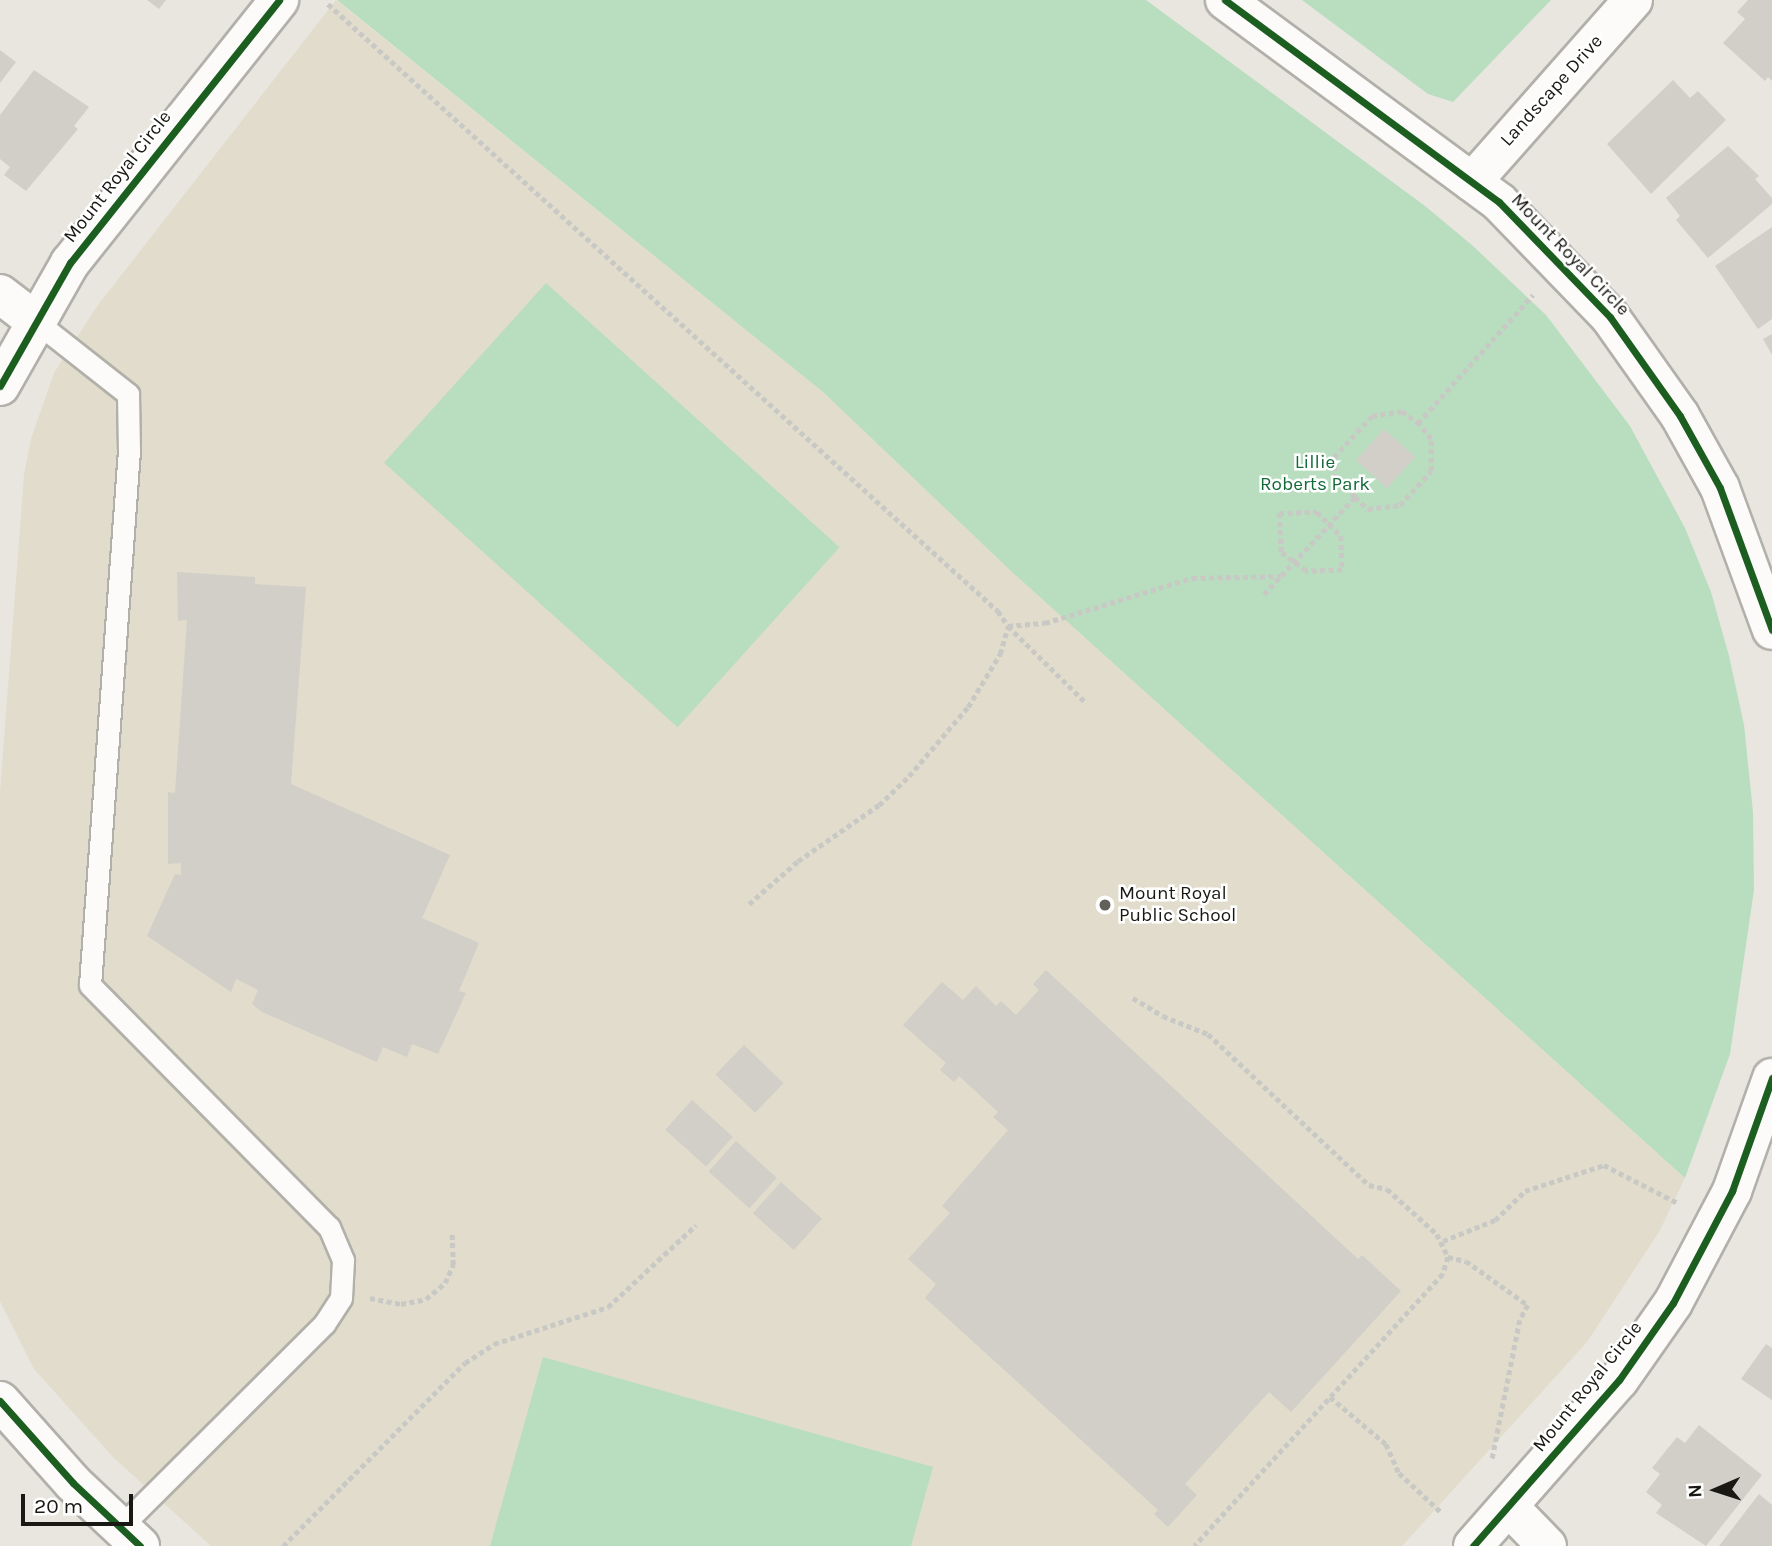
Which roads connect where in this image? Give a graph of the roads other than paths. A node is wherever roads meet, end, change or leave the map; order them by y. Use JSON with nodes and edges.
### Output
{"nodes":[{"id":1,"x":279,"y":0,"type":"edge"},
{"id":2,"x":1225,"y":0,"type":"edge"},
{"id":3,"x":1633,"y":0,"type":"edge"},
{"id":4,"x":1472,"y":182,"type":"junction"},
{"id":5,"x":0,"y":294,"type":"edge"},
{"id":6,"x":34,"y":320,"type":"junction"},
{"id":7,"x":0,"y":386,"type":"edge"},
{"id":8,"x":1772,"y":630,"type":"edge"},
{"id":9,"x":1772,"y":1078,"type":"edge"},
{"id":10,"x":0,"y":1401,"type":"edge"},
{"id":11,"x":1510,"y":1508,"type":"junction"},
{"id":12,"x":121,"y":1540,"type":"edge"},
{"id":13,"x":1473,"y":1546,"type":"edge"},
{"id":14,"x":1547,"y":1546,"type":"edge"}],
"edges":[{"from":1,"to":6,"type":"street","name":"Mount Royal Circle"},
{"from":2,"to":4,"type":"street","name":"Mount Royal Circle"},
{"from":3,"to":4,"type":"street","name":"Landscape Drive"},
{"from":4,"to":8,"type":"street","name":"Mount Royal Circle"},
{"from":5,"to":6,"type":"street"},
{"from":6,"to":7,"type":"street","name":"Mount Royal Circle"},
{"from":6,"to":12,"type":"lane"},
{"from":9,"to":11,"type":"street","name":"Mount Royal Circle"},
{"from":10,"to":12,"type":"street"},
{"from":11,"to":13,"type":"street","name":"Mount Royal Circle"},
{"from":11,"to":14,"type":"street"}]}
